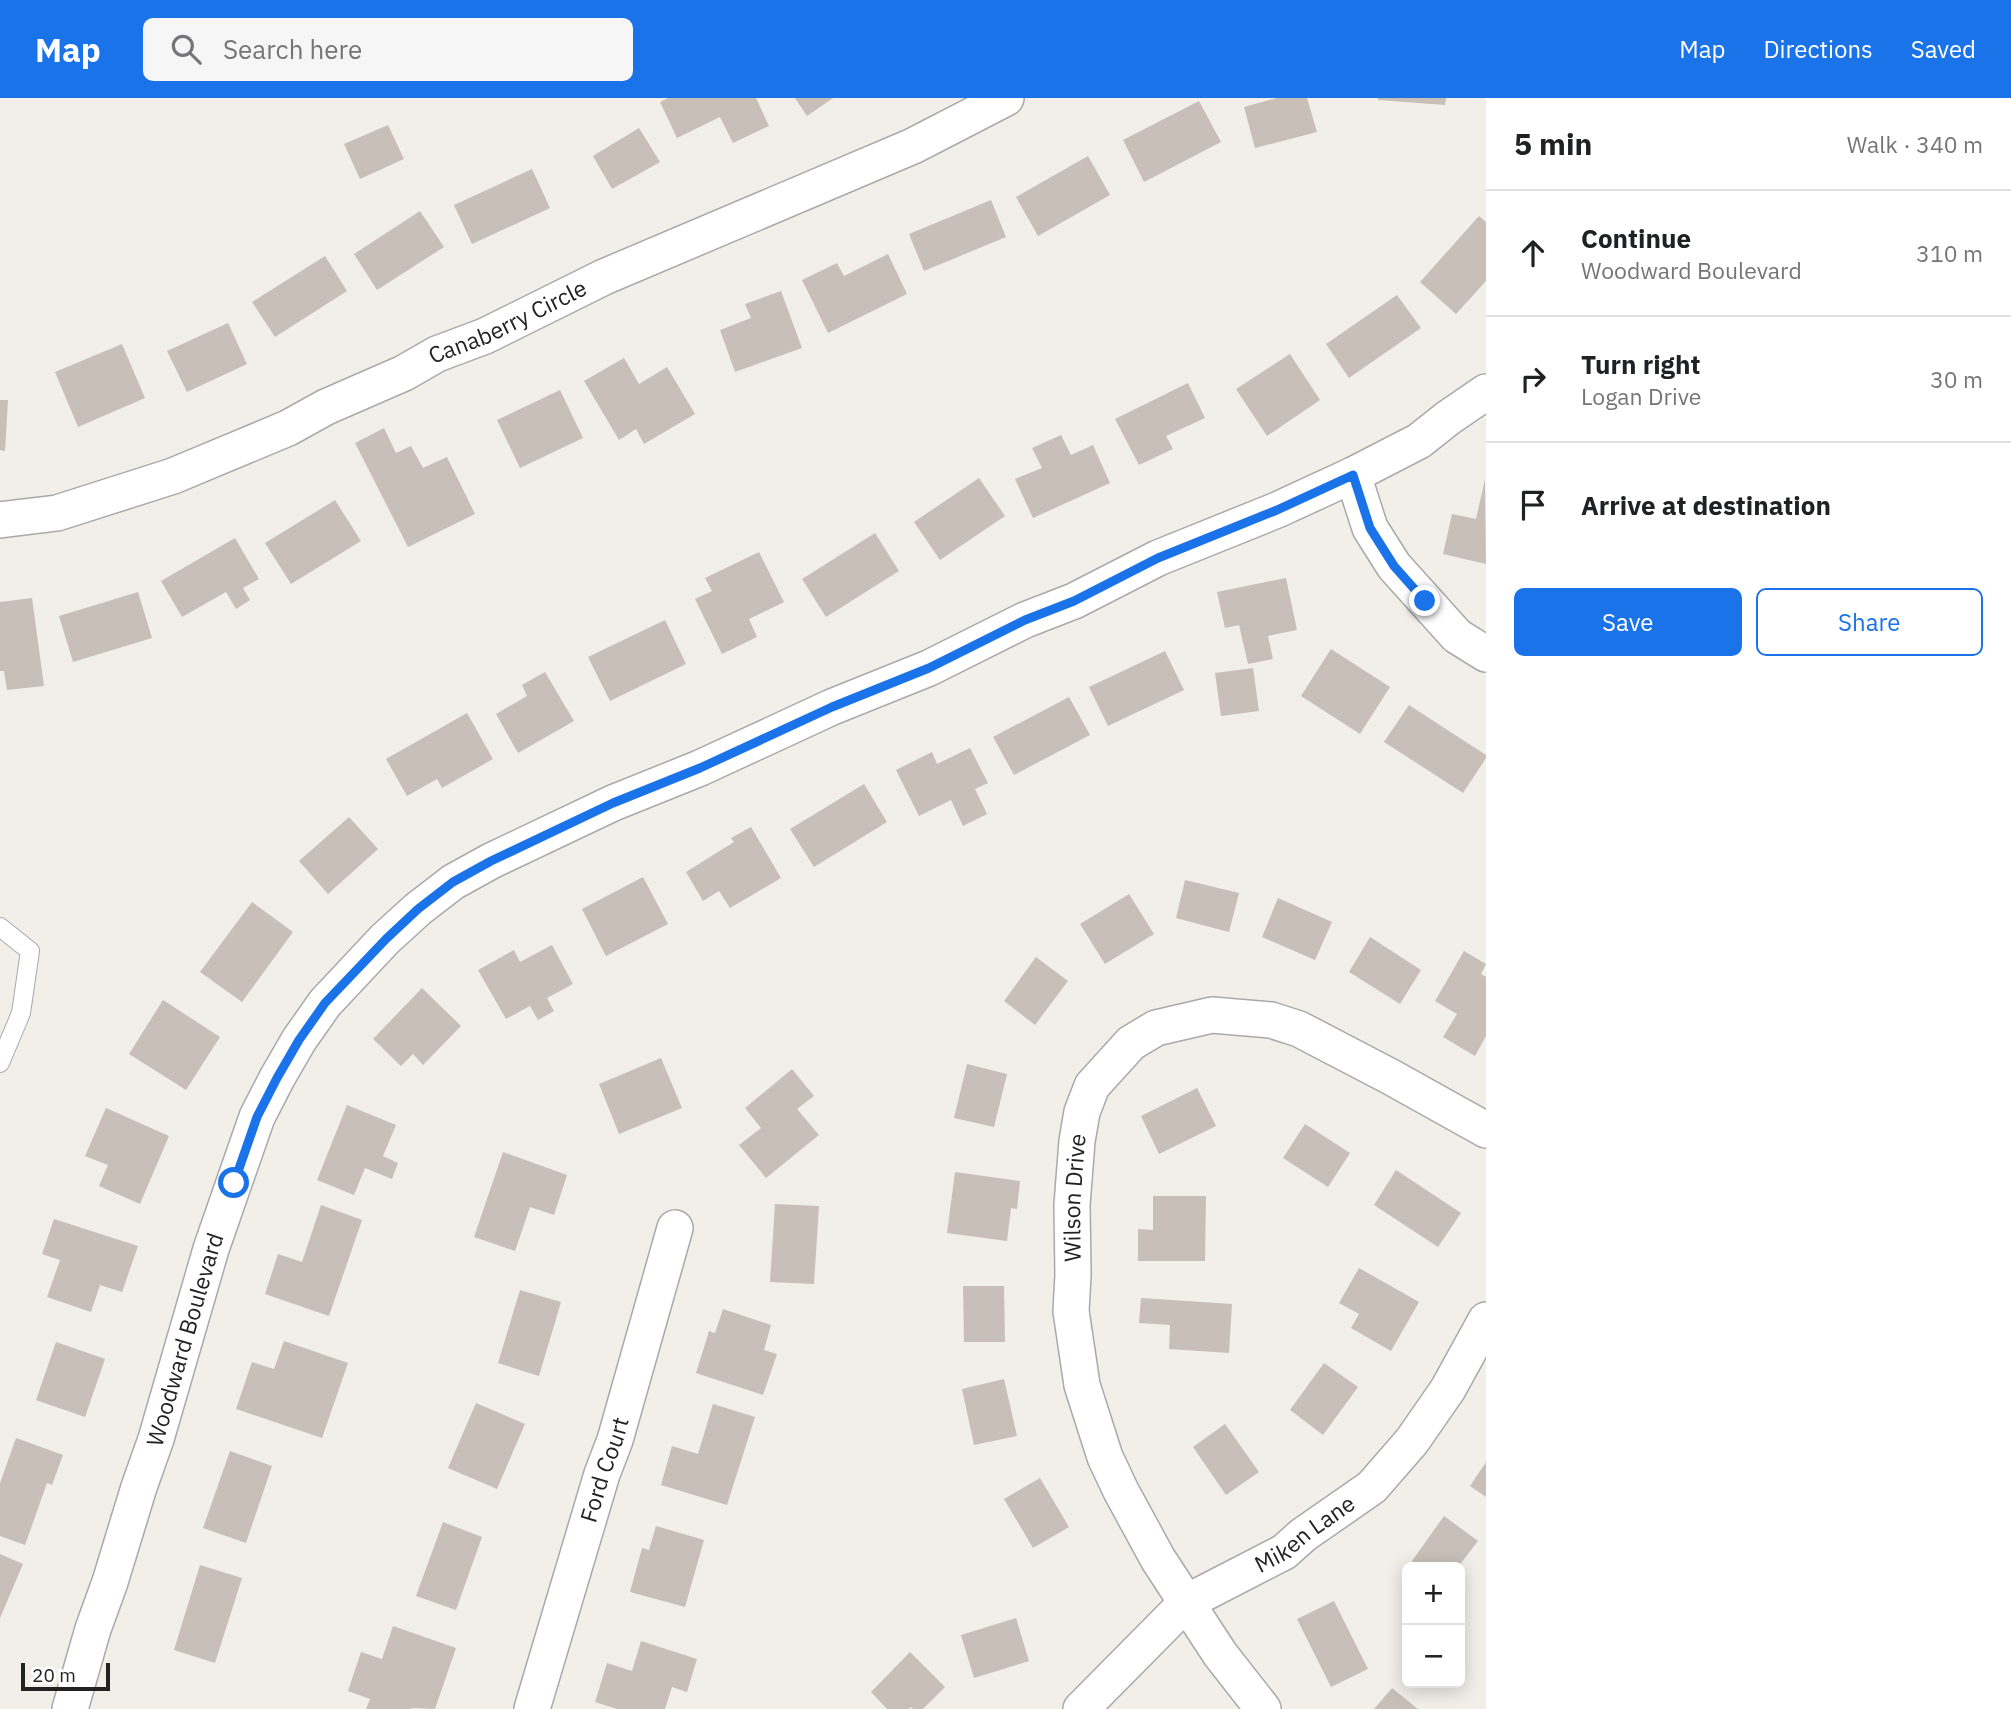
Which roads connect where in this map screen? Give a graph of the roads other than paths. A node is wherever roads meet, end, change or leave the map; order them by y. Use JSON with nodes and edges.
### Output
{"nodes":[{"id":1,"x":1006,"y":98,"type":"edge"},
{"id":2,"x":1486,"y":391,"type":"edge"},
{"id":3,"x":1353,"y":475,"type":"junction"},
{"id":4,"x":0,"y":520,"type":"edge"},
{"id":5,"x":1486,"y":654,"type":"edge"},
{"id":6,"x":0,"y":927,"type":"edge"},
{"id":7,"x":0,"y":1063,"type":"edge"},
{"id":8,"x":1486,"y":1130,"type":"edge"},
{"id":9,"x":675,"y":1228,"type":"dead end"},
{"id":10,"x":1486,"y":1320,"type":"edge"},
{"id":11,"x":1187,"y":1602,"type":"junction"},
{"id":12,"x":70,"y":1709,"type":"edge"},
{"id":13,"x":532,"y":1709,"type":"edge"},
{"id":14,"x":1081,"y":1709,"type":"edge"},
{"id":15,"x":1263,"y":1709,"type":"edge"}],
"edges":[{"from":1,"to":4,"type":"street","name":"Canaberry Circle"},
{"from":2,"to":3,"type":"street","name":"Woodward Boulevard"},
{"from":3,"to":5,"type":"street"},
{"from":3,"to":12,"type":"street","name":"Woodward Boulevard"},
{"from":6,"to":7,"type":"lane"},
{"from":8,"to":11,"type":"street","name":"Wilson Drive"},
{"from":9,"to":13,"type":"street","name":"Ford Court"},
{"from":10,"to":11,"type":"street","name":"Miken Lane"},
{"from":11,"to":14,"type":"street","name":"Miken Lane"},
{"from":11,"to":15,"type":"street","name":"Wilson Drive"}]}
